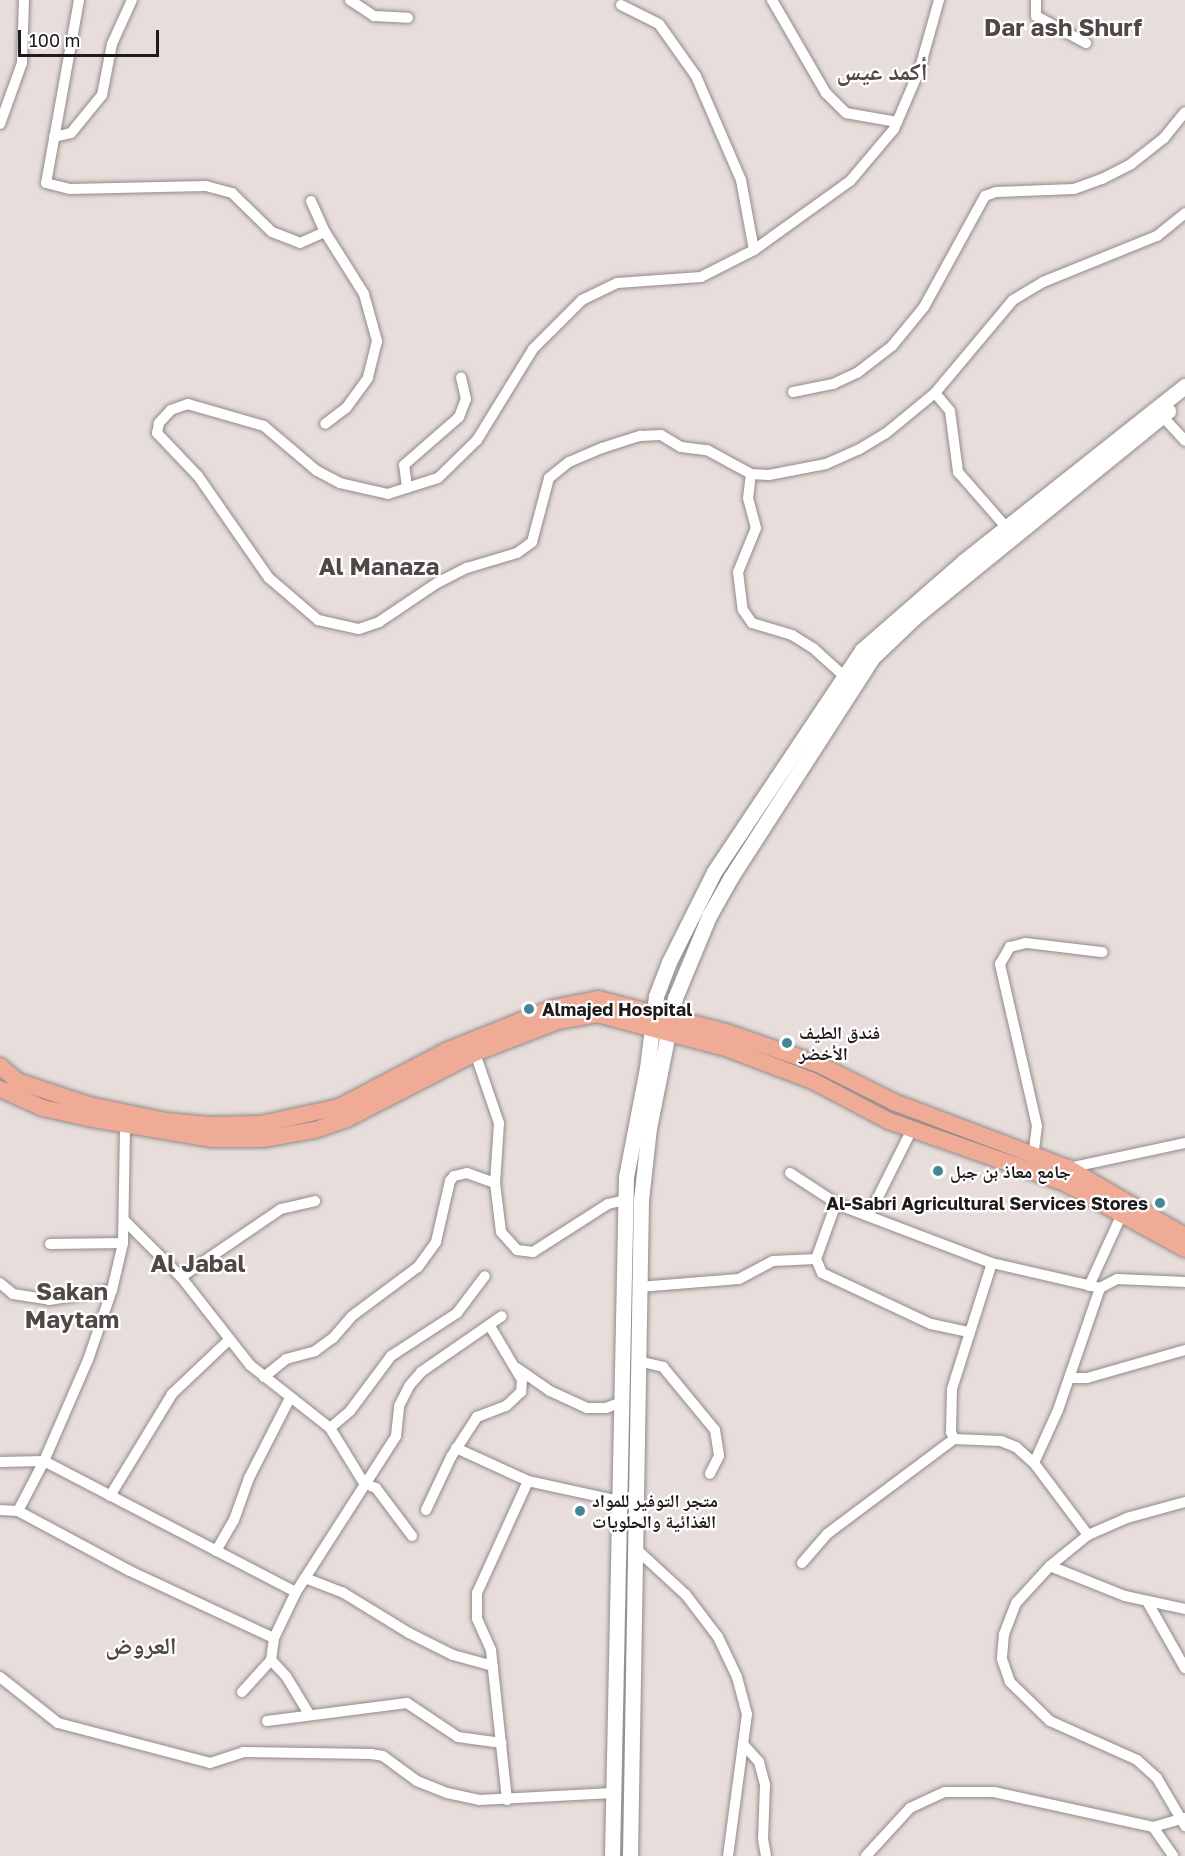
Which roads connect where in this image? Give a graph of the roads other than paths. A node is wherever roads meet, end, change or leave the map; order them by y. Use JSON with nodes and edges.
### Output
{"nodes":[{"id":1,"x":24,"y":0,"type":"edge"},
{"id":2,"x":79,"y":0,"type":"edge"},
{"id":3,"x":132,"y":0,"type":"edge"},
{"id":4,"x":350,"y":0,"type":"edge"},
{"id":5,"x":772,"y":0,"type":"edge"},
{"id":6,"x":939,"y":0,"type":"edge"},
{"id":7,"x":1036,"y":0,"type":"edge"},
{"id":8,"x":621,"y":5,"type":"dead end"},
{"id":9,"x":408,"y":18,"type":"dead end"},
{"id":10,"x":1086,"y":43,"type":"dead end"},
{"id":11,"x":1183,"y":117,"type":"edge"},
{"id":12,"x":897,"y":122,"type":"junction"},
{"id":13,"x":0,"y":124,"type":"edge"},
{"id":14,"x":54,"y":137,"type":"junction"},
{"id":15,"x":311,"y":201,"type":"dead end"},
{"id":16,"x":1185,"y":213,"type":"edge"},
{"id":17,"x":325,"y":232,"type":"junction"},
{"id":18,"x":754,"y":250,"type":"junction"},
{"id":19,"x":461,"y":378,"type":"dead end"},
{"id":20,"x":1185,"y":386,"type":"edge"},
{"id":21,"x":793,"y":392,"type":"dead end"},
{"id":22,"x":935,"y":393,"type":"junction"},
{"id":23,"x":1185,"y":399,"type":"edge"},
{"id":24,"x":1162,"y":416,"type":"junction"},
{"id":25,"x":325,"y":424,"type":"dead end"},
{"id":26,"x":1185,"y":441,"type":"edge"},
{"id":27,"x":751,"y":474,"type":"junction"},
{"id":28,"x":407,"y":488,"type":"junction"},
{"id":29,"x":1006,"y":527,"type":"junction"},
{"id":30,"x":844,"y":677,"type":"junction"},
{"id":31,"x":786,"y":778,"type":"junction"},
{"id":32,"x":1102,"y":952,"type":"dead end"},
{"id":33,"x":661,"y":1022,"type":"junction"},
{"id":34,"x":475,"y":1053,"type":"junction"},
{"id":35,"x":0,"y":1066,"type":"edge"},
{"id":36,"x":0,"y":1089,"type":"edge"},
{"id":37,"x":125,"y":1125,"type":"junction"},
{"id":38,"x":912,"y":1129,"type":"junction"},
{"id":39,"x":1185,"y":1143,"type":"edge"},
{"id":40,"x":1031,"y":1163,"type":"junction"},
{"id":41,"x":1068,"y":1168,"type":"junction"},
{"id":42,"x":790,"y":1173,"type":"dead end"},
{"id":43,"x":626,"y":1177,"type":"junction"},
{"id":44,"x":643,"y":1178,"type":"junction"},
{"id":45,"x":495,"y":1183,"type":"junction"},
{"id":46,"x":625,"y":1200,"type":"junction"},
{"id":47,"x":315,"y":1201,"type":"dead end"},
{"id":48,"x":839,"y":1205,"type":"junction"},
{"id":49,"x":1122,"y":1214,"type":"junction"},
{"id":50,"x":869,"y":1215,"type":"junction"},
{"id":51,"x":125,"y":1221,"type":"junction"},
{"id":52,"x":1185,"y":1236,"type":"edge"},
{"id":53,"x":123,"y":1243,"type":"junction"},
{"id":54,"x":50,"y":1244,"type":"dead end"},
{"id":55,"x":1185,"y":1249,"type":"edge"},
{"id":56,"x":816,"y":1259,"type":"junction"},
{"id":57,"x":992,"y":1263,"type":"junction"},
{"id":58,"x":485,"y":1276,"type":"dead end"},
{"id":59,"x":181,"y":1277,"type":"junction"},
{"id":60,"x":1185,"y":1282,"type":"edge"},
{"id":61,"x":0,"y":1283,"type":"edge"},
{"id":62,"x":639,"y":1287,"type":"junction"},
{"id":63,"x":1095,"y":1287,"type":"junction"},
{"id":64,"x":112,"y":1290,"type":"junction"},
{"id":65,"x":502,"y":1316,"type":"dead end"},
{"id":66,"x":490,"y":1326,"type":"junction"},
{"id":67,"x":970,"y":1332,"type":"junction"},
{"id":68,"x":229,"y":1340,"type":"junction"},
{"id":69,"x":1185,"y":1350,"type":"edge"},
{"id":70,"x":638,"y":1361,"type":"junction"},
{"id":71,"x":513,"y":1365,"type":"junction"},
{"id":72,"x":264,"y":1377,"type":"junction"},
{"id":73,"x":1070,"y":1378,"type":"junction"},
{"id":74,"x":290,"y":1398,"type":"junction"},
{"id":75,"x":622,"y":1402,"type":"junction"},
{"id":76,"x":330,"y":1428,"type":"junction"},
{"id":77,"x":954,"y":1439,"type":"junction"},
{"id":78,"x":456,"y":1448,"type":"junction"},
{"id":79,"x":44,"y":1461,"type":"junction"},
{"id":80,"x":0,"y":1462,"type":"edge"},
{"id":81,"x":1034,"y":1462,"type":"junction"},
{"id":82,"x":710,"y":1474,"type":"dead end"},
{"id":83,"x":528,"y":1482,"type":"junction"},
{"id":84,"x":364,"y":1483,"type":"junction"},
{"id":85,"x":110,"y":1496,"type":"junction"},
{"id":86,"x":620,"y":1501,"type":"junction"},
{"id":87,"x":1185,"y":1502,"type":"edge"},
{"id":88,"x":0,"y":1510,"type":"edge"},
{"id":89,"x":426,"y":1510,"type":"dead end"},
{"id":90,"x":18,"y":1511,"type":"junction"},
{"id":91,"x":1088,"y":1535,"type":"junction"},
{"id":92,"x":412,"y":1536,"type":"dead end"},
{"id":93,"x":635,"y":1548,"type":"junction"},
{"id":94,"x":216,"y":1551,"type":"junction"},
{"id":95,"x":802,"y":1563,"type":"dead end"},
{"id":96,"x":618,"y":1564,"type":"junction"},
{"id":97,"x":634,"y":1564,"type":"junction"},
{"id":98,"x":1050,"y":1566,"type":"junction"},
{"id":99,"x":305,"y":1578,"type":"junction"},
{"id":100,"x":296,"y":1592,"type":"junction"},
{"id":101,"x":1148,"y":1603,"type":"junction"},
{"id":102,"x":1185,"y":1609,"type":"edge"},
{"id":103,"x":274,"y":1638,"type":"junction"},
{"id":104,"x":271,"y":1660,"type":"junction"},
{"id":105,"x":493,"y":1666,"type":"junction"},
{"id":106,"x":1185,"y":1668,"type":"edge"},
{"id":107,"x":0,"y":1677,"type":"edge"},
{"id":108,"x":242,"y":1692,"type":"dead end"},
{"id":109,"x":309,"y":1714,"type":"junction"},
{"id":110,"x":267,"y":1721,"type":"dead end"},
{"id":111,"x":502,"y":1743,"type":"junction"},
{"id":112,"x":744,"y":1744,"type":"junction"},
{"id":113,"x":613,"y":1793,"type":"junction"},
{"id":114,"x":507,"y":1800,"type":"junction"},
{"id":115,"x":1184,"y":1820,"type":"edge"},
{"id":116,"x":1154,"y":1827,"type":"junction"},
{"id":117,"x":612,"y":1856,"type":"edge"},
{"id":118,"x":630,"y":1856,"type":"edge"},
{"id":119,"x":728,"y":1856,"type":"edge"},
{"id":120,"x":766,"y":1856,"type":"edge"},
{"id":121,"x":866,"y":1856,"type":"edge"},
{"id":122,"x":1173,"y":1856,"type":"edge"}],
"edges":[{"from":1,"to":13,"type":"street"},
{"from":2,"to":14,"type":"street"},
{"from":3,"to":14,"type":"street"},
{"from":4,"to":9,"type":"street"},
{"from":5,"to":12,"type":"street"},
{"from":6,"to":12,"type":"street"},
{"from":7,"to":10,"type":"street"},
{"from":8,"to":18,"type":"street"},
{"from":11,"to":21,"type":"street"},
{"from":12,"to":18,"type":"street"},
{"from":14,"to":17,"type":"street"},
{"from":15,"to":17,"type":"street"},
{"from":16,"to":22,"type":"street"},
{"from":17,"to":25,"type":"street"},
{"from":18,"to":28,"type":"street"},
{"from":19,"to":28,"type":"street"},
{"from":20,"to":29,"type":"main road"},
{"from":22,"to":27,"type":"street"},
{"from":22,"to":29,"type":"street"},
{"from":23,"to":24,"type":"main road"},
{"from":24,"to":26,"type":"street"},
{"from":24,"to":31,"type":"main road"},
{"from":27,"to":28,"type":"street"},
{"from":27,"to":30,"type":"street"},
{"from":29,"to":30,"type":"main road"},
{"from":30,"to":31,"type":"main road"},
{"from":31,"to":33,"type":"main road"},
{"from":32,"to":40,"type":"street"},
{"from":33,"to":34,"type":"main road"},
{"from":33,"to":35,"type":"main road"},
{"from":33,"to":38,"type":"main road"},
{"from":33,"to":40,"type":"main road"},
{"from":33,"to":43,"type":"main road"},
{"from":33,"to":44,"type":"main road"},
{"from":34,"to":37,"type":"main road"},
{"from":34,"to":45,"type":"street"},
{"from":36,"to":37,"type":"main road"},
{"from":37,"to":51,"type":"street"},
{"from":38,"to":40,"type":"main road"},
{"from":38,"to":50,"type":"street"},
{"from":39,"to":41,"type":"street"},
{"from":40,"to":41,"type":"main road"},
{"from":40,"to":49,"type":"main road"},
{"from":41,"to":52,"type":"main road"},
{"from":42,"to":48,"type":"street"},
{"from":43,"to":44,"type":"main road"},
{"from":43,"to":46,"type":"main road"},
{"from":44,"to":62,"type":"main road"},
{"from":45,"to":46,"type":"street"},
{"from":45,"to":72,"type":"street"},
{"from":46,"to":75,"type":"main road"},
{"from":47,"to":59,"type":"street"},
{"from":48,"to":50,"type":"street"},
{"from":48,"to":56,"type":"street"},
{"from":49,"to":55,"type":"main road"},
{"from":49,"to":63,"type":"street"},
{"from":50,"to":57,"type":"street"},
{"from":51,"to":53,"type":"street"},
{"from":51,"to":59,"type":"street"},
{"from":53,"to":54,"type":"street"},
{"from":53,"to":64,"type":"street"},
{"from":56,"to":62,"type":"street"},
{"from":56,"to":67,"type":"street"},
{"from":57,"to":63,"type":"street"},
{"from":57,"to":67,"type":"street"},
{"from":58,"to":76,"type":"street"},
{"from":59,"to":68,"type":"street"},
{"from":60,"to":63,"type":"street"},
{"from":61,"to":64,"type":"street"},
{"from":62,"to":70,"type":"main road"},
{"from":63,"to":73,"type":"street"},
{"from":64,"to":79,"type":"street"},
{"from":65,"to":66,"type":"street"},
{"from":66,"to":71,"type":"street"},
{"from":66,"to":84,"type":"street"},
{"from":67,"to":77,"type":"street"},
{"from":68,"to":72,"type":"street"},
{"from":68,"to":85,"type":"street"},
{"from":69,"to":73,"type":"street"},
{"from":70,"to":82,"type":"street"},
{"from":70,"to":93,"type":"main road"},
{"from":71,"to":75,"type":"street"},
{"from":71,"to":78,"type":"street"},
{"from":72,"to":74,"type":"street"},
{"from":73,"to":81,"type":"street"},
{"from":74,"to":76,"type":"street"},
{"from":74,"to":94,"type":"street"},
{"from":75,"to":86,"type":"main road"},
{"from":76,"to":84,"type":"street"},
{"from":77,"to":81,"type":"street"},
{"from":77,"to":95,"type":"street"},
{"from":78,"to":83,"type":"street"},
{"from":78,"to":89,"type":"street"},
{"from":79,"to":80,"type":"street"},
{"from":79,"to":85,"type":"street"},
{"from":79,"to":90,"type":"street"},
{"from":81,"to":91,"type":"street"},
{"from":83,"to":86,"type":"street"},
{"from":83,"to":105,"type":"street"},
{"from":84,"to":92,"type":"street"},
{"from":84,"to":99,"type":"street"},
{"from":85,"to":94,"type":"street"},
{"from":86,"to":96,"type":"main road"},
{"from":87,"to":91,"type":"street"},
{"from":88,"to":90,"type":"street"},
{"from":90,"to":103,"type":"street"},
{"from":91,"to":98,"type":"street"},
{"from":93,"to":97,"type":"main road"},
{"from":93,"to":112,"type":"street"},
{"from":94,"to":100,"type":"street"},
{"from":96,"to":97,"type":"main road"},
{"from":96,"to":113,"type":"main road"},
{"from":97,"to":118,"type":"main road"},
{"from":98,"to":101,"type":"street"},
{"from":98,"to":115,"type":"street"},
{"from":99,"to":100,"type":"street"},
{"from":99,"to":105,"type":"street"},
{"from":100,"to":103,"type":"street"},
{"from":101,"to":102,"type":"street"},
{"from":101,"to":106,"type":"street"},
{"from":103,"to":104,"type":"street"},
{"from":104,"to":108,"type":"street"},
{"from":104,"to":109,"type":"street"},
{"from":105,"to":111,"type":"street"},
{"from":107,"to":114,"type":"street"},
{"from":109,"to":110,"type":"street"},
{"from":109,"to":111,"type":"street"},
{"from":111,"to":114,"type":"street"},
{"from":112,"to":119,"type":"street"},
{"from":112,"to":120,"type":"street"},
{"from":113,"to":114,"type":"street"},
{"from":113,"to":117,"type":"main road"},
{"from":115,"to":116,"type":"street"},
{"from":116,"to":121,"type":"street"},
{"from":116,"to":122,"type":"street"}]}
